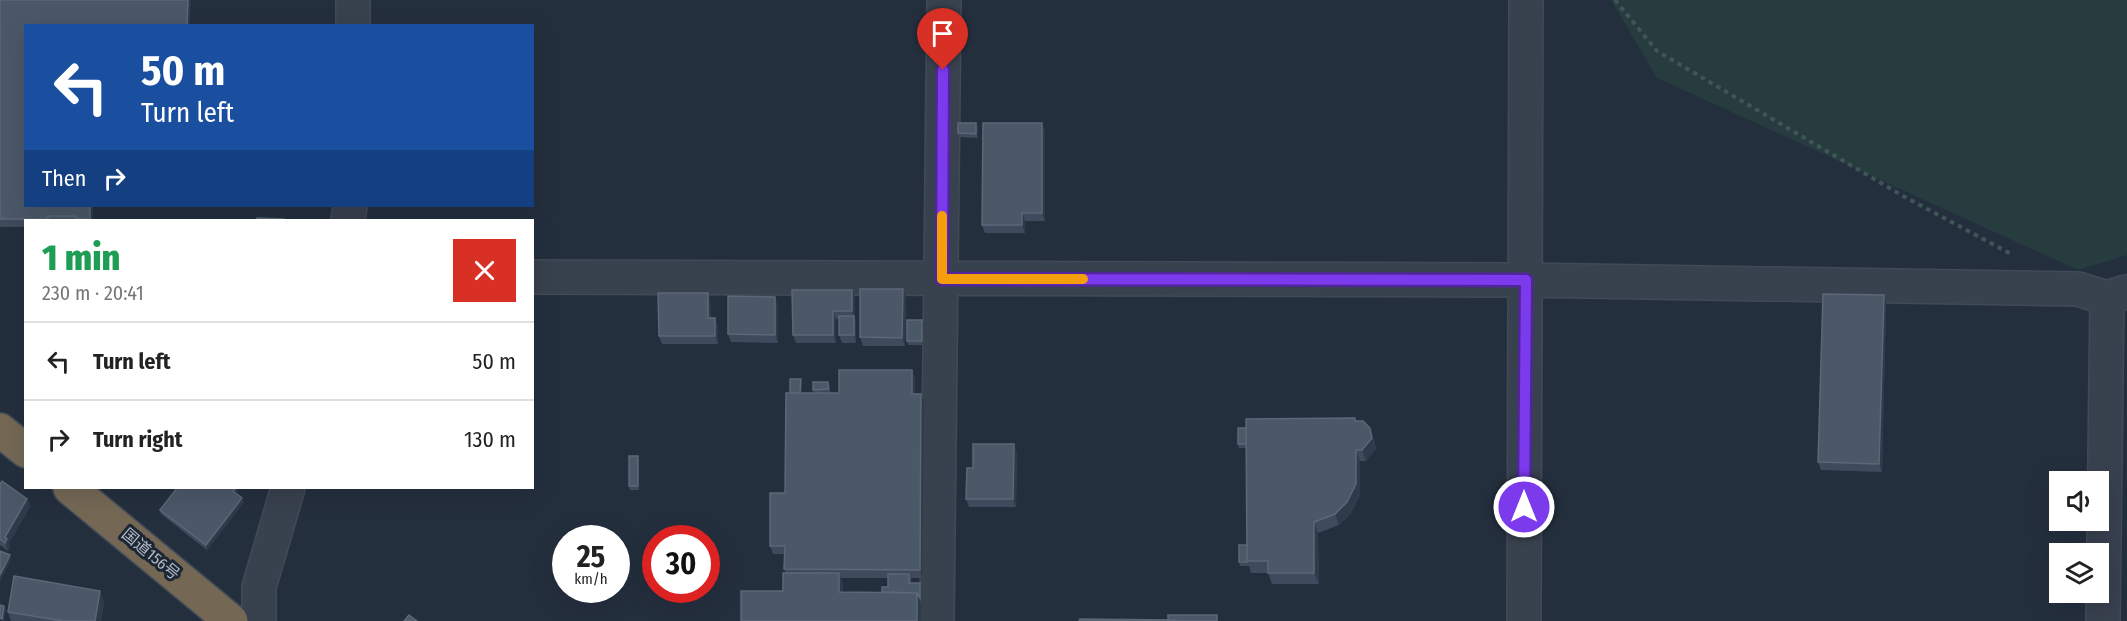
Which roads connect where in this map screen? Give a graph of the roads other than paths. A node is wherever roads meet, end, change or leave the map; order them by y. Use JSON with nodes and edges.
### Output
{"nodes":[{"id":1,"x":353,"y":0,"type":"edge"},
{"id":2,"x":944,"y":0,"type":"edge"},
{"id":3,"x":1526,"y":0,"type":"edge"},
{"id":4,"x":352,"y":24,"type":"edge"},
{"id":5,"x":534,"y":277,"type":"edge"},
{"id":6,"x":942,"y":279,"type":"junction"},
{"id":7,"x":1526,"y":280,"type":"junction"},
{"id":8,"x":2117,"y":295,"type":"edge"},
{"id":9,"x":0,"y":430,"type":"edge"},
{"id":10,"x":24,"y":449,"type":"edge"},
{"id":11,"x":71,"y":489,"type":"edge"},
{"id":12,"x":288,"y":489,"type":"edge"},
{"id":13,"x":231,"y":621,"type":"edge"},
{"id":14,"x":259,"y":621,"type":"edge"},
{"id":15,"x":937,"y":621,"type":"edge"},
{"id":16,"x":1524,"y":621,"type":"edge"},
{"id":17,"x":2103,"y":621,"type":"edge"}],
"edges":[{"from":1,"to":4,"type":"street"},
{"from":2,"to":6,"type":"street"},
{"from":3,"to":7,"type":"street"},
{"from":5,"to":6,"type":"street"},
{"from":6,"to":7,"type":"street"},
{"from":6,"to":15,"type":"street"},
{"from":7,"to":8,"type":"street"},
{"from":7,"to":16,"type":"street"},
{"from":8,"to":17,"type":"street"},
{"from":9,"to":10,"type":"highway"},
{"from":11,"to":13,"type":"highway","name":"国道156号"},
{"from":12,"to":14,"type":"street"}]}
